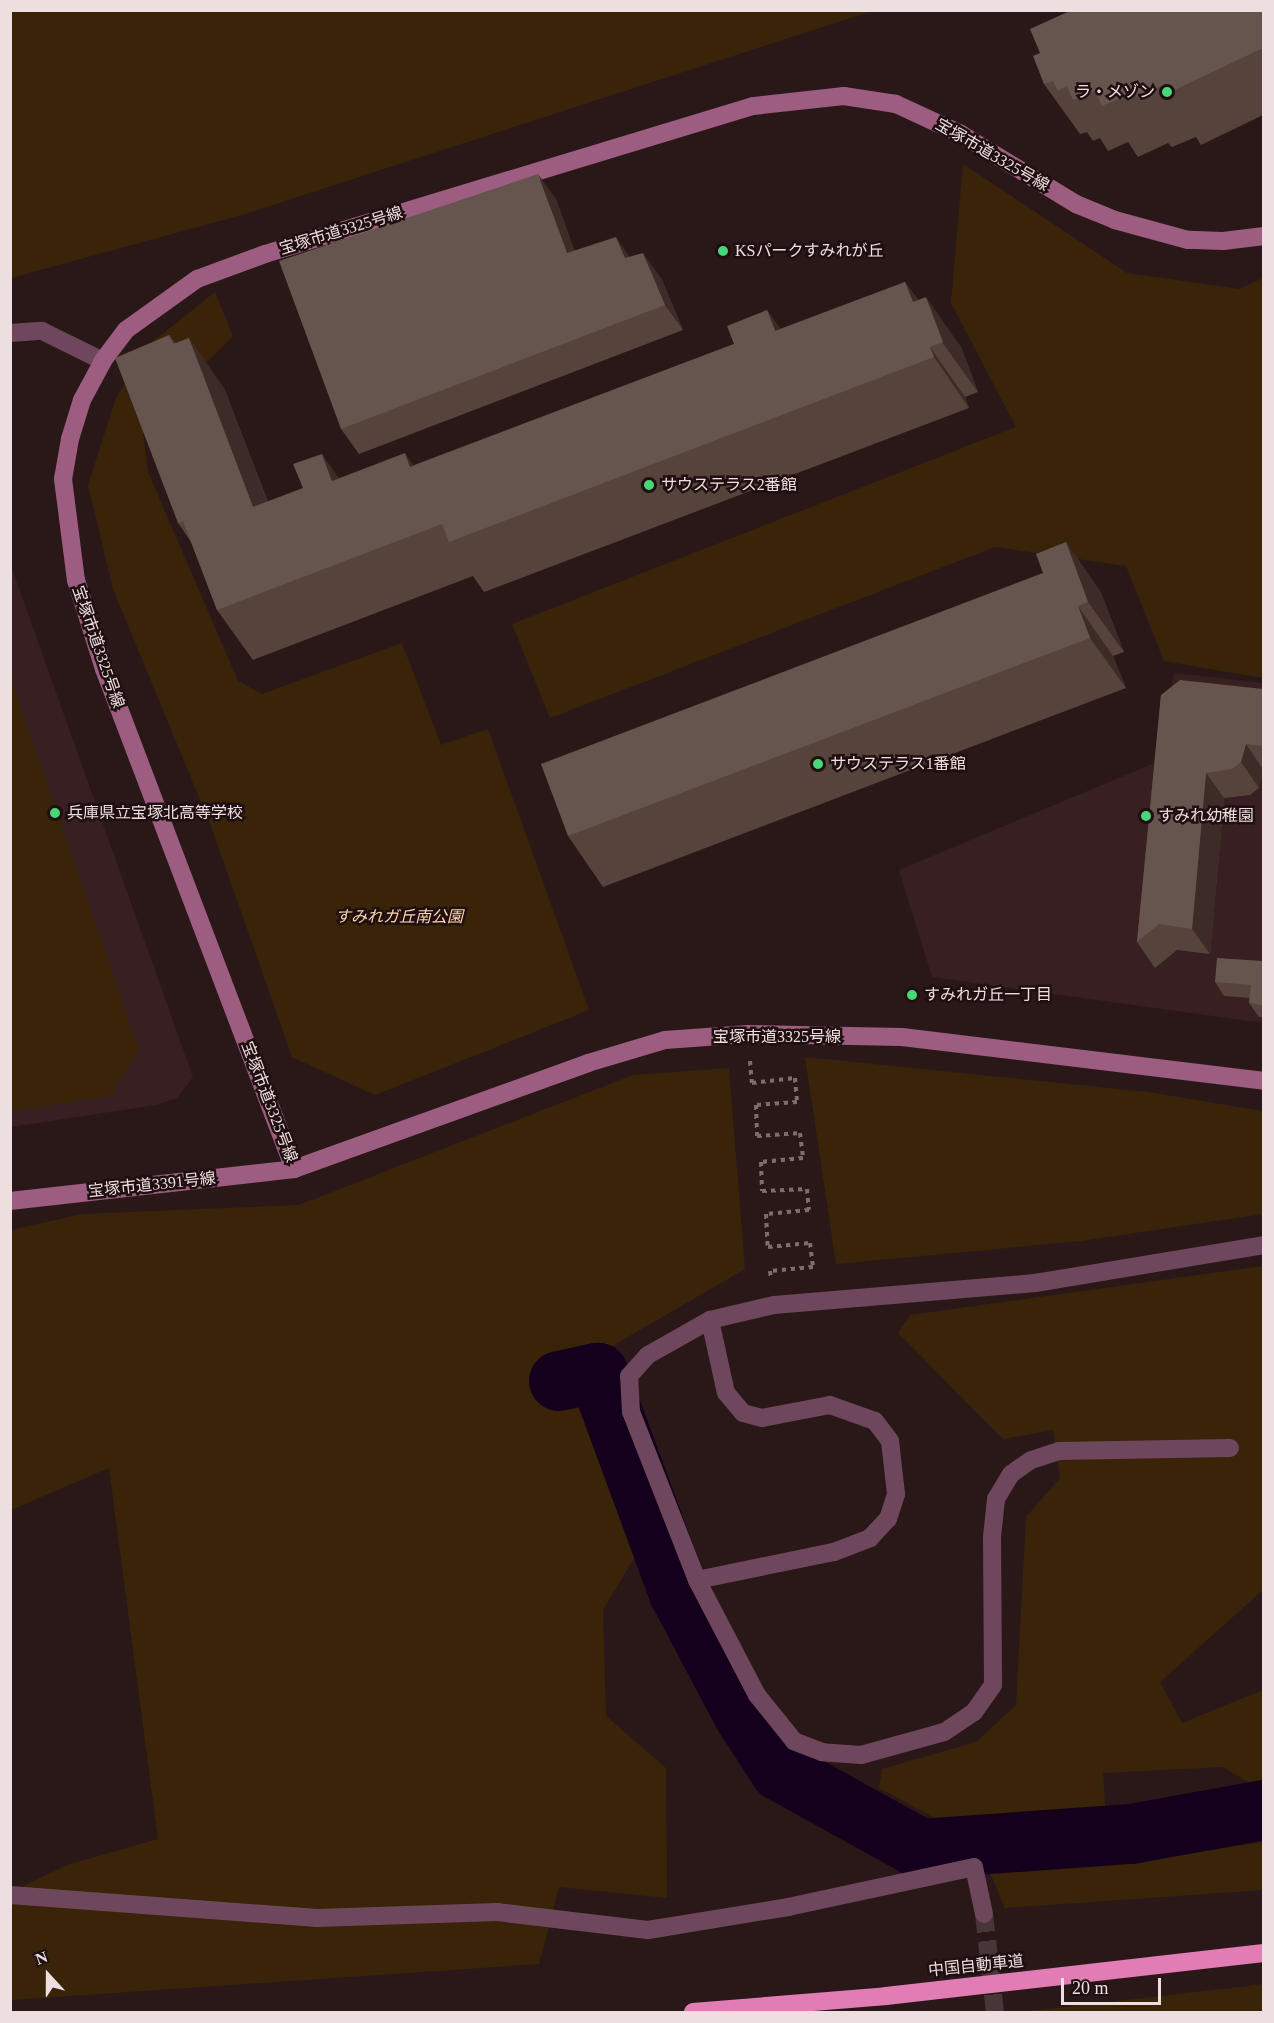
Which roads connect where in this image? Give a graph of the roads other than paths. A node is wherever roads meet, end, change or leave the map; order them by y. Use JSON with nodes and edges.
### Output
{"nodes":[{"id":1,"x":1263,"y":236,"type":"edge"},
{"id":2,"x":10,"y":333,"type":"edge"},
{"id":3,"x":103,"y":361,"type":"junction"},
{"id":4,"x":1263,"y":1081,"type":"edge"},
{"id":5,"x":294,"y":1169,"type":"junction"},
{"id":6,"x":10,"y":1201,"type":"edge"},
{"id":7,"x":1263,"y":1245,"type":"edge"},
{"id":8,"x":710,"y":1320,"type":"junction"},
{"id":9,"x":1230,"y":1448,"type":"dead end"},
{"id":10,"x":697,"y":1580,"type":"junction"},
{"id":11,"x":10,"y":1895,"type":"edge"},
{"id":12,"x":984,"y":1914,"type":"tunnel mouth"},
{"id":13,"x":1263,"y":1953,"type":"edge"},
{"id":14,"x":693,"y":2013,"type":"edge"}],
"edges":[{"from":1,"to":3,"type":"street","name":"宝塚市道3325号線"},
{"from":2,"to":3,"type":"street"},
{"from":3,"to":5,"type":"street","name":"宝塚市道3325号線"},
{"from":4,"to":5,"type":"street","name":"宝塚市道3325号線"},
{"from":5,"to":6,"type":"street","name":"宝塚市道3391号線"},
{"from":7,"to":8,"type":"street"},
{"from":8,"to":10,"type":"street"},
{"from":8,"to":10,"type":"street"},
{"from":9,"to":10,"type":"street"},
{"from":11,"to":12,"type":"street"},
{"from":13,"to":14,"type":"highway","name":"中国自動車道"}]}
